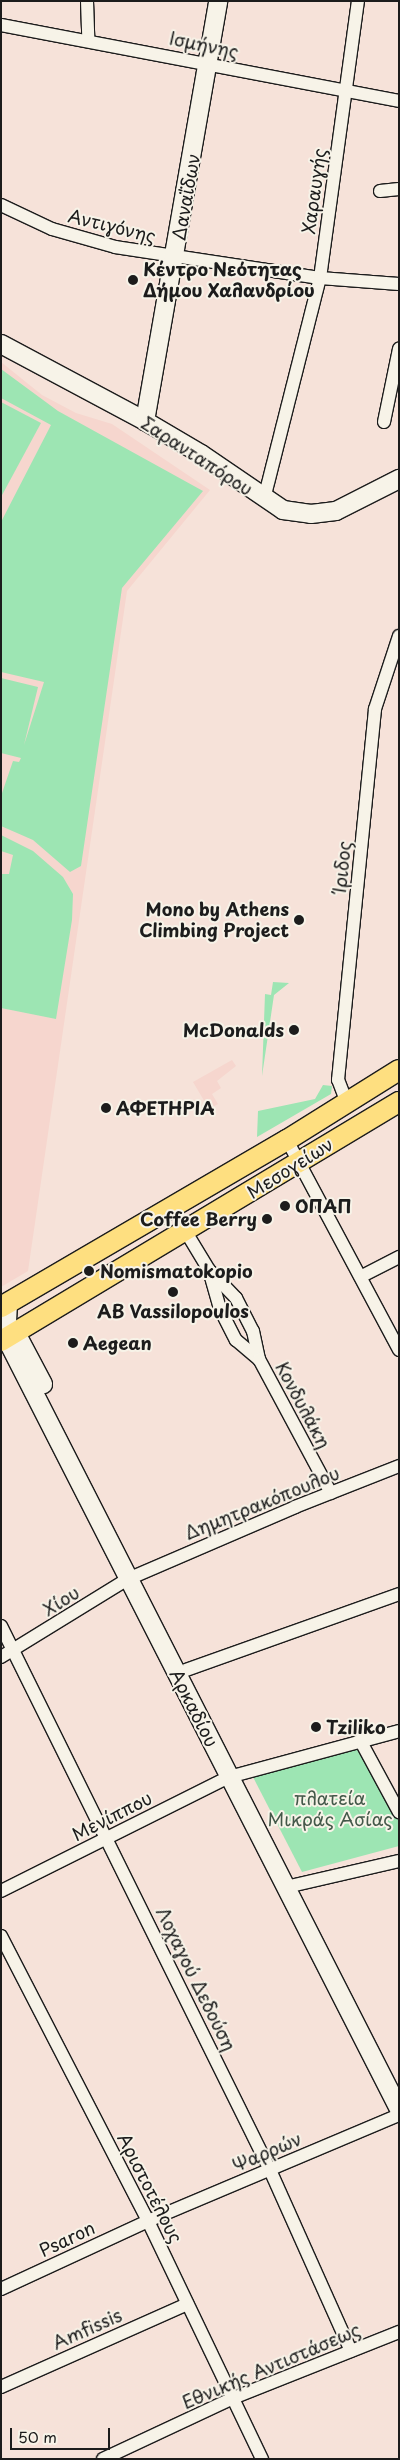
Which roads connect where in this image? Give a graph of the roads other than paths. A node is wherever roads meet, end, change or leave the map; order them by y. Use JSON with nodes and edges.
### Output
{"nodes":[{"id":1,"x":87,"y":1,"type":"edge"},
{"id":2,"x":218,"y":1,"type":"edge"},
{"id":3,"x":358,"y":1,"type":"edge"},
{"id":4,"x":1,"y":25,"type":"edge"},
{"id":5,"x":88,"y":39,"type":"junction"},
{"id":6,"x":209,"y":63,"type":"junction"},
{"id":7,"x":346,"y":92,"type":"junction"},
{"id":8,"x":399,"y":101,"type":"edge"},
{"id":9,"x":399,"y":190,"type":"edge"},
{"id":10,"x":380,"y":191,"type":"dead end"},
{"id":11,"x":1,"y":205,"type":"edge"},
{"id":12,"x":176,"y":258,"type":"junction"},
{"id":13,"x":320,"y":278,"type":"junction"},
{"id":14,"x":399,"y":284,"type":"edge"},
{"id":15,"x":1,"y":344,"type":"edge"},
{"id":16,"x":399,"y":349,"type":"edge"},
{"id":17,"x":145,"y":421,"type":"junction"},
{"id":18,"x":384,"y":422,"type":"dead end"},
{"id":19,"x":399,"y":479,"type":"edge"},
{"id":20,"x":264,"y":499,"type":"junction"},
{"id":21,"x":399,"y":636,"type":"edge"},
{"id":22,"x":399,"y":1070,"type":"edge"},
{"id":23,"x":399,"y":1102,"type":"edge"},
{"id":24,"x":347,"y":1103,"type":"junction"},
{"id":25,"x":287,"y":1140,"type":"junction"},
{"id":26,"x":300,"y":1162,"type":"junction"},
{"id":27,"x":186,"y":1232,"type":"junction"},
{"id":28,"x":399,"y":1257,"type":"edge"},
{"id":29,"x":209,"y":1270,"type":"junction"},
{"id":30,"x":362,"y":1276,"type":"junction"},
{"id":31,"x":5,"y":1305,"type":"edge"},
{"id":32,"x":8,"y":1337,"type":"edge"},
{"id":33,"x":399,"y":1350,"type":"edge"},
{"id":34,"x":259,"y":1359,"type":"junction"},
{"id":35,"x":399,"y":1466,"type":"edge"},
{"id":36,"x":331,"y":1494,"type":"junction"},
{"id":37,"x":134,"y":1576,"type":"junction"},
{"id":38,"x":399,"y":1594,"type":"edge"},
{"id":39,"x":1,"y":1626,"type":"edge"},
{"id":40,"x":14,"y":1651,"type":"junction"},
{"id":41,"x":1,"y":1657,"type":"edge"},
{"id":42,"x":186,"y":1670,"type":"junction"},
{"id":43,"x":399,"y":1731,"type":"edge"},
{"id":44,"x":360,"y":1740,"type":"junction"},
{"id":45,"x":234,"y":1775,"type":"junction"},
{"id":46,"x":399,"y":1812,"type":"edge"},
{"id":47,"x":108,"y":1838,"type":"junction"},
{"id":48,"x":399,"y":1861,"type":"edge"},
{"id":49,"x":289,"y":1886,"type":"junction"},
{"id":50,"x":1,"y":1891,"type":"edge"},
{"id":51,"x":1,"y":1936,"type":"edge"},
{"id":52,"x":399,"y":2090,"type":"edge"},
{"id":53,"x":399,"y":2109,"type":"edge"},
{"id":54,"x":399,"y":2115,"type":"edge"},
{"id":55,"x":270,"y":2170,"type":"junction"},
{"id":56,"x":148,"y":2221,"type":"junction"},
{"id":57,"x":1,"y":2289,"type":"edge"},
{"id":58,"x":187,"y":2304,"type":"junction"},
{"id":59,"x":399,"y":2332,"type":"edge"},
{"id":60,"x":351,"y":2351,"type":"junction"},
{"id":61,"x":1,"y":2387,"type":"edge"},
{"id":62,"x":233,"y":2398,"type":"junction"},
{"id":63,"x":111,"y":2457,"type":"edge"},
{"id":64,"x":262,"y":2459,"type":"edge"}],
"edges":[{"from":1,"to":5,"type":"street"},
{"from":2,"to":6,"type":"street","name":"Δαναΐδων"},
{"from":3,"to":7,"type":"street","name":"Χαραυγής"},
{"from":4,"to":5,"type":"street","name":"Ισμήνης"},
{"from":5,"to":6,"type":"street","name":"Ισμήνης"},
{"from":6,"to":7,"type":"street","name":"Ισμήνης"},
{"from":6,"to":12,"type":"street","name":"Δαναΐδων"},
{"from":7,"to":8,"type":"street","name":"Ισμήνης"},
{"from":7,"to":13,"type":"street","name":"Χαραυγής"},
{"from":9,"to":10,"type":"street"},
{"from":11,"to":12,"type":"street","name":"Αντιγόνης"},
{"from":12,"to":13,"type":"street","name":"Αντιγόνης"},
{"from":12,"to":17,"type":"street","name":"Δαναΐδων"},
{"from":13,"to":14,"type":"street","name":"Αντιγόνης"},
{"from":13,"to":20,"type":"street","name":"Χαραυγής"},
{"from":15,"to":17,"type":"street","name":"Σαρανταπόρου"},
{"from":16,"to":18,"type":"street"},
{"from":17,"to":20,"type":"street","name":"Σαρανταπόρου"},
{"from":19,"to":20,"type":"street","name":"Σαρανταπόρου"},
{"from":21,"to":24,"type":"street","name":"Ίριδος"},
{"from":22,"to":24,"type":"main road","name":"Μεσογείων"},
{"from":23,"to":26,"type":"main road","name":"Μεσογείων"},
{"from":24,"to":25,"type":"main road","name":"Μεσογείων"},
{"from":25,"to":26,"type":"street"},
{"from":25,"to":31,"type":"main road","name":"Μεσογείων"},
{"from":26,"to":27,"type":"main road","name":"Μεσογείων"},
{"from":26,"to":30,"type":"street"},
{"from":27,"to":29,"type":"street","name":"Κονδυλάκη"},
{"from":27,"to":32,"type":"main road","name":"Μεσογείων"},
{"from":28,"to":30,"type":"street"},
{"from":29,"to":34,"type":"street","name":"Κονδυλάκη"},
{"from":29,"to":34,"type":"street","name":"Κονδυλάκη"},
{"from":30,"to":33,"type":"street"},
{"from":31,"to":32,"type":"street"},
{"from":32,"to":37,"type":"street","name":"Αρκαδίου"},
{"from":34,"to":36,"type":"street","name":"Κονδυλάκη"},
{"from":35,"to":36,"type":"street","name":"Δημητρακόπουλου"},
{"from":36,"to":37,"type":"street","name":"Δημητρακόπουλου"},
{"from":37,"to":40,"type":"street","name":"Χίου"},
{"from":37,"to":42,"type":"street","name":"Αρκαδίου"},
{"from":37,"to":45,"type":"street","name":"Αρκαδίου"},
{"from":38,"to":42,"type":"street"},
{"from":39,"to":40,"type":"street","name":"Λοχαγού Δεδούση"},
{"from":40,"to":41,"type":"street","name":"Χίου"},
{"from":40,"to":47,"type":"street","name":"Λοχαγού Δεδούση"},
{"from":42,"to":45,"type":"street","name":"Αρκαδίου"},
{"from":43,"to":44,"type":"street","name":"Μενίππου"},
{"from":44,"to":45,"type":"street","name":"Μενίππου"},
{"from":44,"to":46,"type":"street"},
{"from":45,"to":47,"type":"street","name":"Μενίππου"},
{"from":45,"to":49,"type":"street","name":"Αρκαδίου"},
{"from":47,"to":50,"type":"street","name":"Μενίππου"},
{"from":47,"to":55,"type":"street","name":"Λοχαγού Δεδούση"},
{"from":48,"to":49,"type":"street"},
{"from":49,"to":52,"type":"street","name":"Αρκαδίου"},
{"from":49,"to":53,"type":"street","name":"Αρκαδίου"},
{"from":51,"to":56,"type":"street","name":"Αριστοτέλους"},
{"from":54,"to":55,"type":"street","name":"Ψαρρών"},
{"from":55,"to":56,"type":"street","name":"Ψαρρών"},
{"from":55,"to":60,"type":"street","name":"Λοχαγού Δεδούση"},
{"from":56,"to":57,"type":"street","name":"Psaron"},
{"from":56,"to":58,"type":"street","name":"Αριστοτέλους"},
{"from":58,"to":61,"type":"street","name":"Amfissis"},
{"from":58,"to":62,"type":"street","name":"Αριστοτέλους"},
{"from":59,"to":60,"type":"street","name":"Εθνικής Αντιστάσεως"},
{"from":60,"to":62,"type":"street","name":"Εθνικής Αντιστάσεως"},
{"from":62,"to":63,"type":"street","name":"Εθνικής Αντιστάσεως"},
{"from":62,"to":64,"type":"street","name":"Αριστοτέλους"}]}
